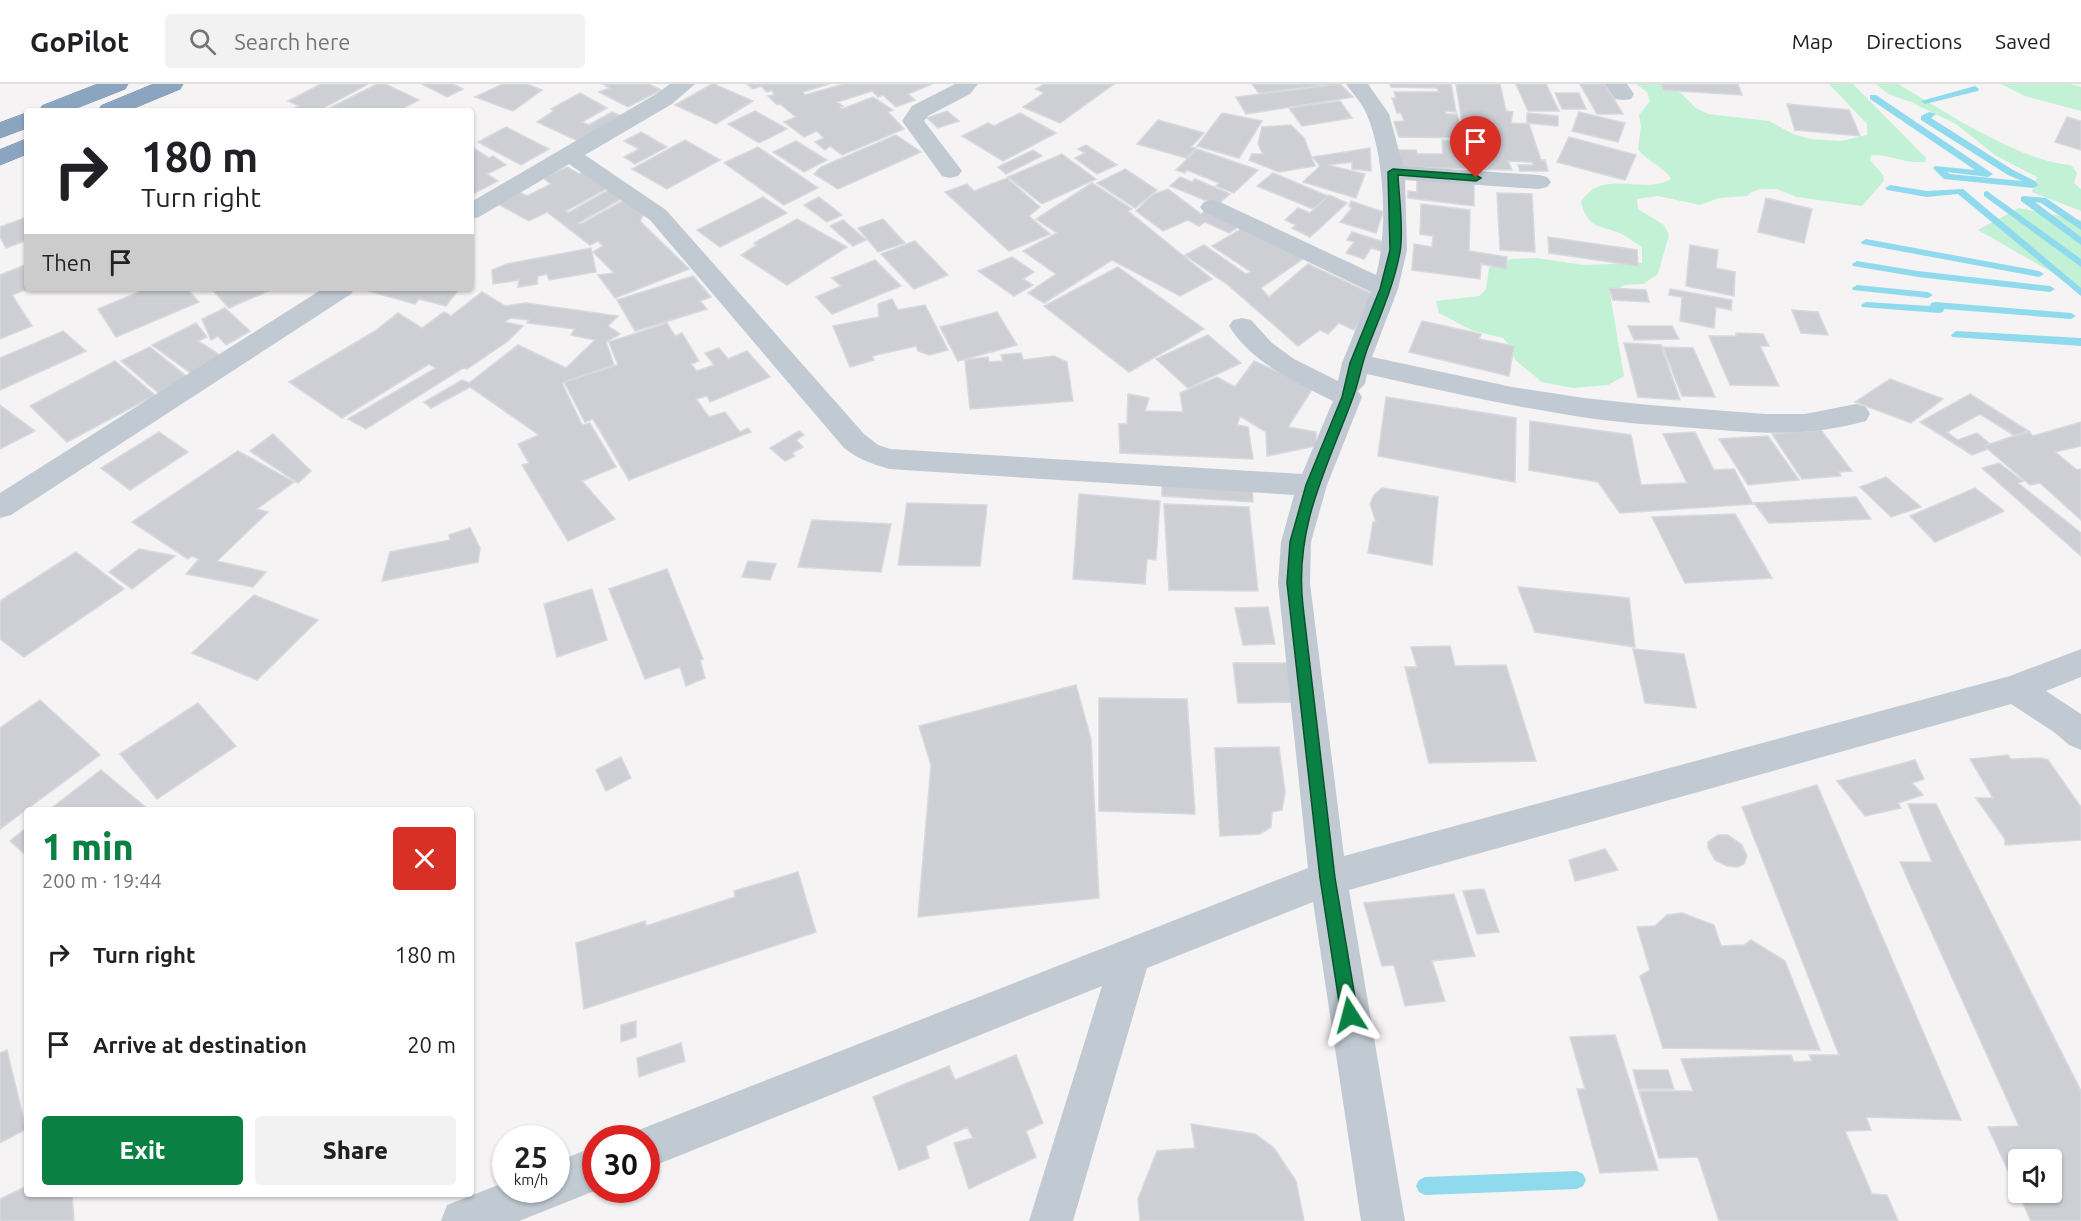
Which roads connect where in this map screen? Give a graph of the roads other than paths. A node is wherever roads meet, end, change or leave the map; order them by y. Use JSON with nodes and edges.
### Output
{"nodes":[{"id":1,"x":117,"y":84,"type":"edge"},
{"id":2,"x":172,"y":84,"type":"edge"},
{"id":3,"x":684,"y":84,"type":"edge"},
{"id":4,"x":967,"y":84,"type":"edge"},
{"id":5,"x":1357,"y":84,"type":"edge"},
{"id":6,"x":57,"y":108,"type":"edge"},
{"id":7,"x":116,"y":108,"type":"edge"},
{"id":8,"x":24,"y":121,"type":"edge"},
{"id":9,"x":0,"y":131,"type":"edge"},
{"id":10,"x":24,"y":147,"type":"edge"},
{"id":11,"x":569,"y":154,"type":"junction"},
{"id":12,"x":0,"y":158,"type":"edge"},
{"id":13,"x":950,"y":171,"type":"dead end"},
{"id":14,"x":1393,"y":172,"type":"junction"},
{"id":15,"x":1539,"y":182,"type":"dead end"},
{"id":16,"x":1212,"y":207,"type":"dead end"},
{"id":17,"x":474,"y":210,"type":"edge"},
{"id":18,"x":1385,"y":289,"type":"junction"},
{"id":19,"x":337,"y":291,"type":"edge"},
{"id":20,"x":1242,"y":326,"type":"dead end"},
{"id":21,"x":1356,"y":363,"type":"junction"},
{"id":22,"x":1348,"y":397,"type":"junction"},
{"id":23,"x":1856,"y":414,"type":"dead end"},
{"id":24,"x":1312,"y":485,"type":"junction"},
{"id":25,"x":0,"y":507,"type":"edge"},
{"id":26,"x":2081,"y":663,"type":"edge"},
{"id":27,"x":2015,"y":689,"type":"junction"},
{"id":28,"x":2081,"y":735,"type":"edge"},
{"id":29,"x":1328,"y":878,"type":"junction"},
{"id":30,"x":1131,"y":956,"type":"junction"},
{"id":31,"x":660,"y":1142,"type":"edge"},
{"id":32,"x":509,"y":1203,"type":"edge"},
{"id":33,"x":463,"y":1221,"type":"edge"},
{"id":34,"x":1051,"y":1221,"type":"edge"},
{"id":35,"x":1383,"y":1221,"type":"edge"}],
"edges":[{"from":1,"to":6,"type":"highway"},
{"from":2,"to":7,"type":"highway"},
{"from":3,"to":11,"type":"street"},
{"from":4,"to":13,"type":"street"},
{"from":5,"to":14,"type":"street"},
{"from":8,"to":9,"type":"highway"},
{"from":10,"to":12,"type":"highway"},
{"from":11,"to":17,"type":"street"},
{"from":11,"to":24,"type":"street"},
{"from":14,"to":15,"type":"street"},
{"from":14,"to":18,"type":"street"},
{"from":16,"to":18,"type":"street"},
{"from":18,"to":21,"type":"street"},
{"from":19,"to":25,"type":"street"},
{"from":20,"to":22,"type":"street"},
{"from":21,"to":22,"type":"street"},
{"from":21,"to":23,"type":"street"},
{"from":22,"to":24,"type":"street"},
{"from":24,"to":29,"type":"street"},
{"from":26,"to":27,"type":"street"},
{"from":27,"to":28,"type":"street"},
{"from":27,"to":29,"type":"street"},
{"from":29,"to":30,"type":"street"},
{"from":29,"to":35,"type":"street"},
{"from":30,"to":31,"type":"street"},
{"from":30,"to":34,"type":"street"},
{"from":32,"to":33,"type":"street"}]}
